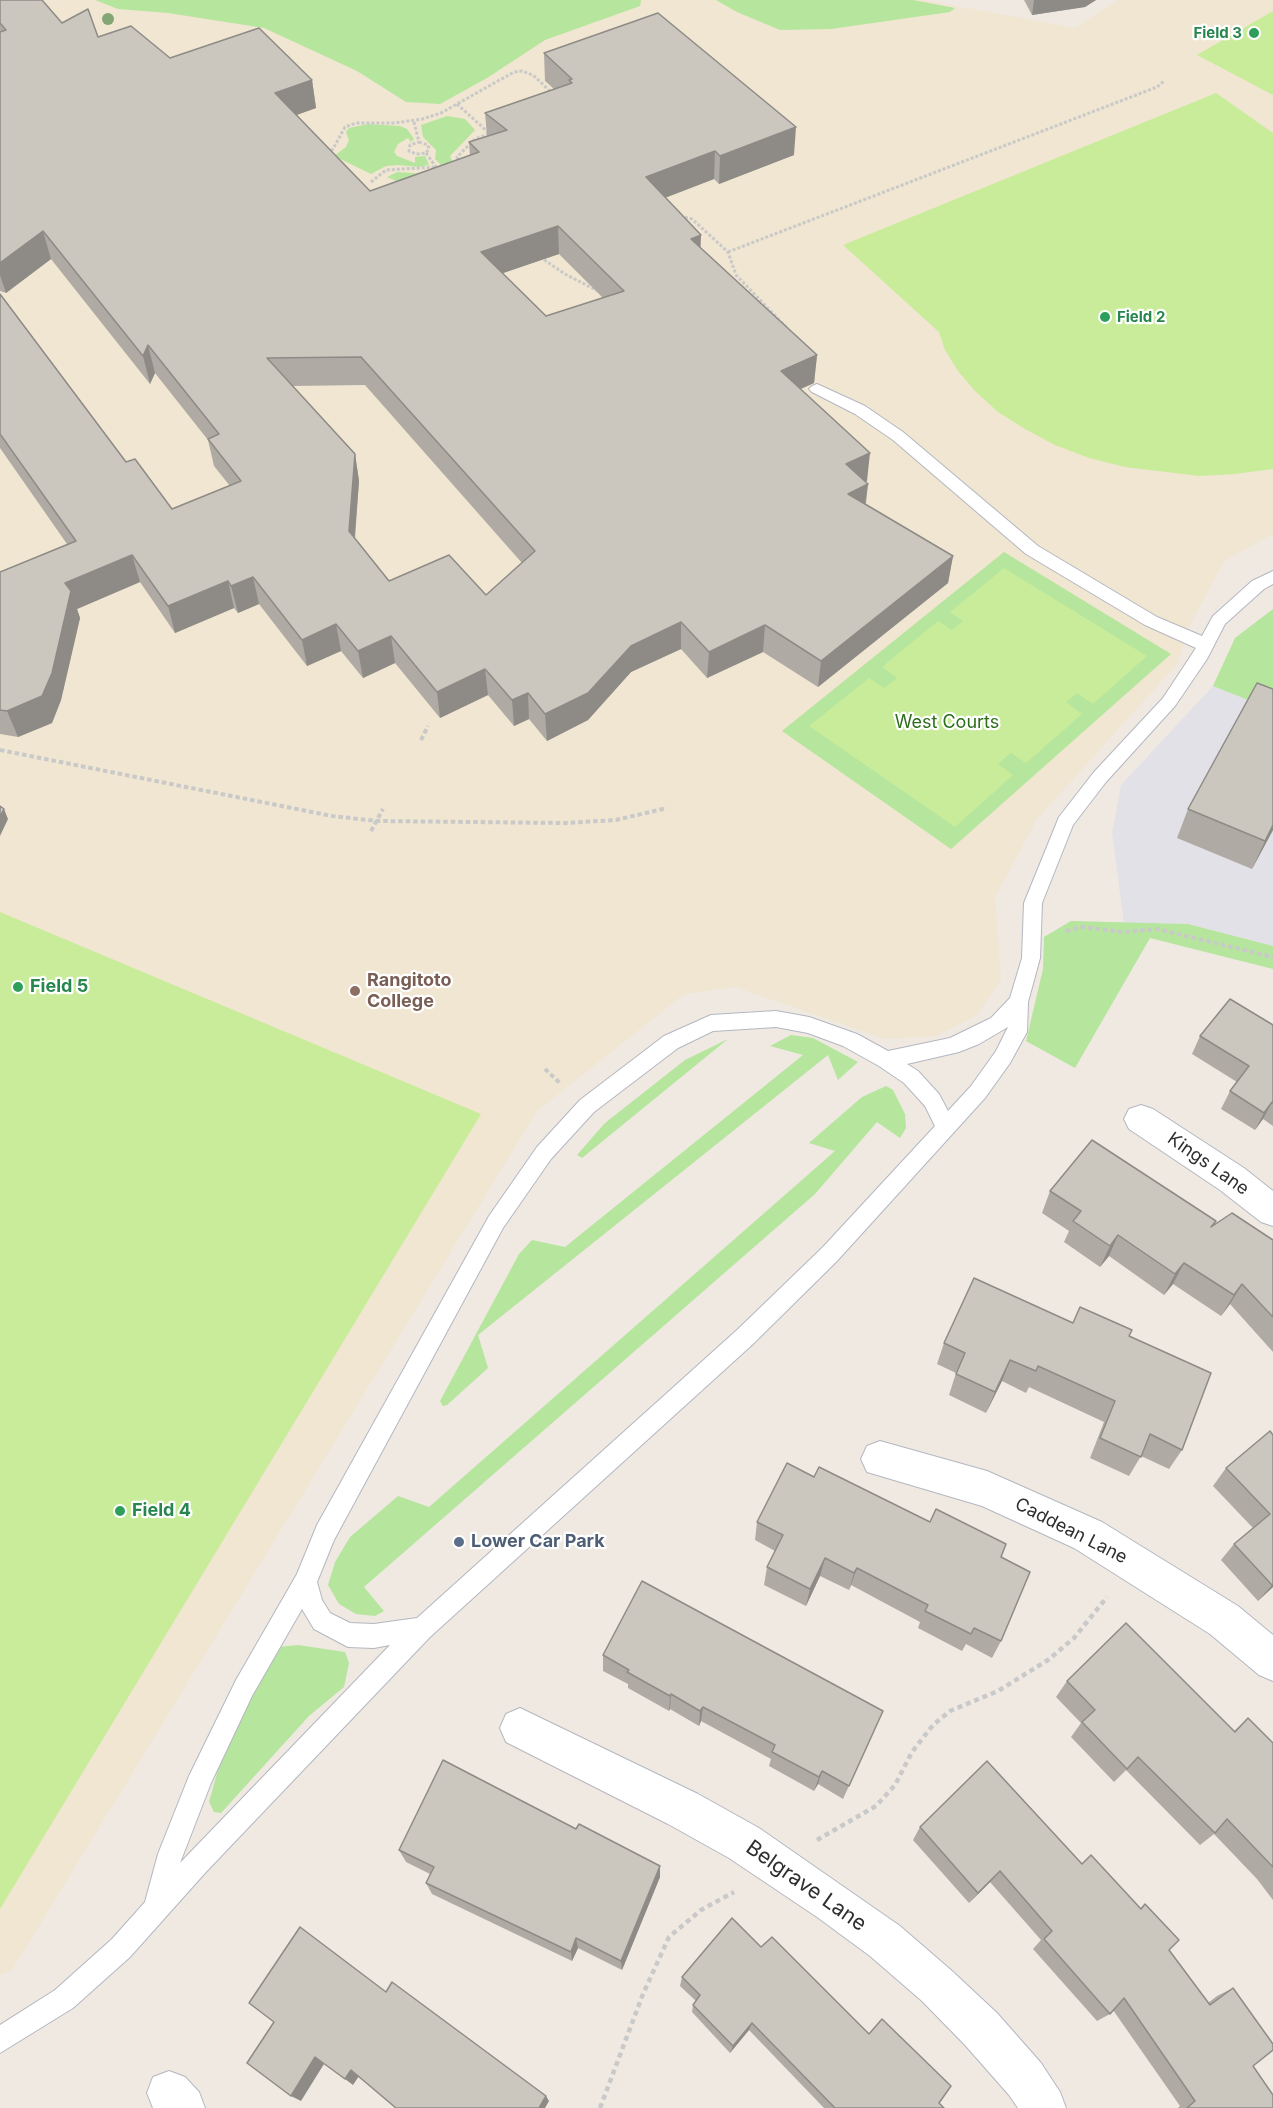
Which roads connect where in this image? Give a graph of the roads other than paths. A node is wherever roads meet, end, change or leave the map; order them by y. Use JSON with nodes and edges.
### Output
{"nodes":[{"id":1,"x":817,"y":389,"type":"dead end"},
{"id":2,"x":1273,"y":577,"type":"edge"},
{"id":3,"x":1206,"y":645,"type":"junction"},
{"id":4,"x":1018,"y":1002,"type":"junction"},
{"id":5,"x":886,"y":1060,"type":"junction"},
{"id":6,"x":1142,"y":1119,"type":"dead end"},
{"id":7,"x":946,"y":1128,"type":"junction"},
{"id":8,"x":1273,"y":1211,"type":"edge"},
{"id":9,"x":880,"y":1459,"type":"dead end"},
{"id":10,"x":305,"y":1582,"type":"junction"},
{"id":11,"x":422,"y":1629,"type":"junction"},
{"id":12,"x":1273,"y":1661,"type":"edge"},
{"id":13,"x":520,"y":1728,"type":"dead end"},
{"id":14,"x":157,"y":1907,"type":"junction"},
{"id":15,"x":0,"y":2040,"type":"edge"},
{"id":16,"x":1044,"y":2108,"type":"edge"}],
"edges":[{"from":1,"to":3,"type":"lane"},
{"from":2,"to":3,"type":"lane"},
{"from":3,"to":4,"type":"lane"},
{"from":4,"to":5,"type":"lane"},
{"from":4,"to":7,"type":"lane"},
{"from":5,"to":7,"type":"lane"},
{"from":5,"to":10,"type":"lane"},
{"from":6,"to":8,"type":"street","name":"Kings Lane"},
{"from":7,"to":11,"type":"lane"},
{"from":9,"to":12,"type":"street","name":"Caddean Lane"},
{"from":10,"to":11,"type":"lane"},
{"from":10,"to":14,"type":"lane"},
{"from":11,"to":14,"type":"lane"},
{"from":13,"to":16,"type":"street","name":"Belgrave Lane"},
{"from":14,"to":15,"type":"lane"}]}
